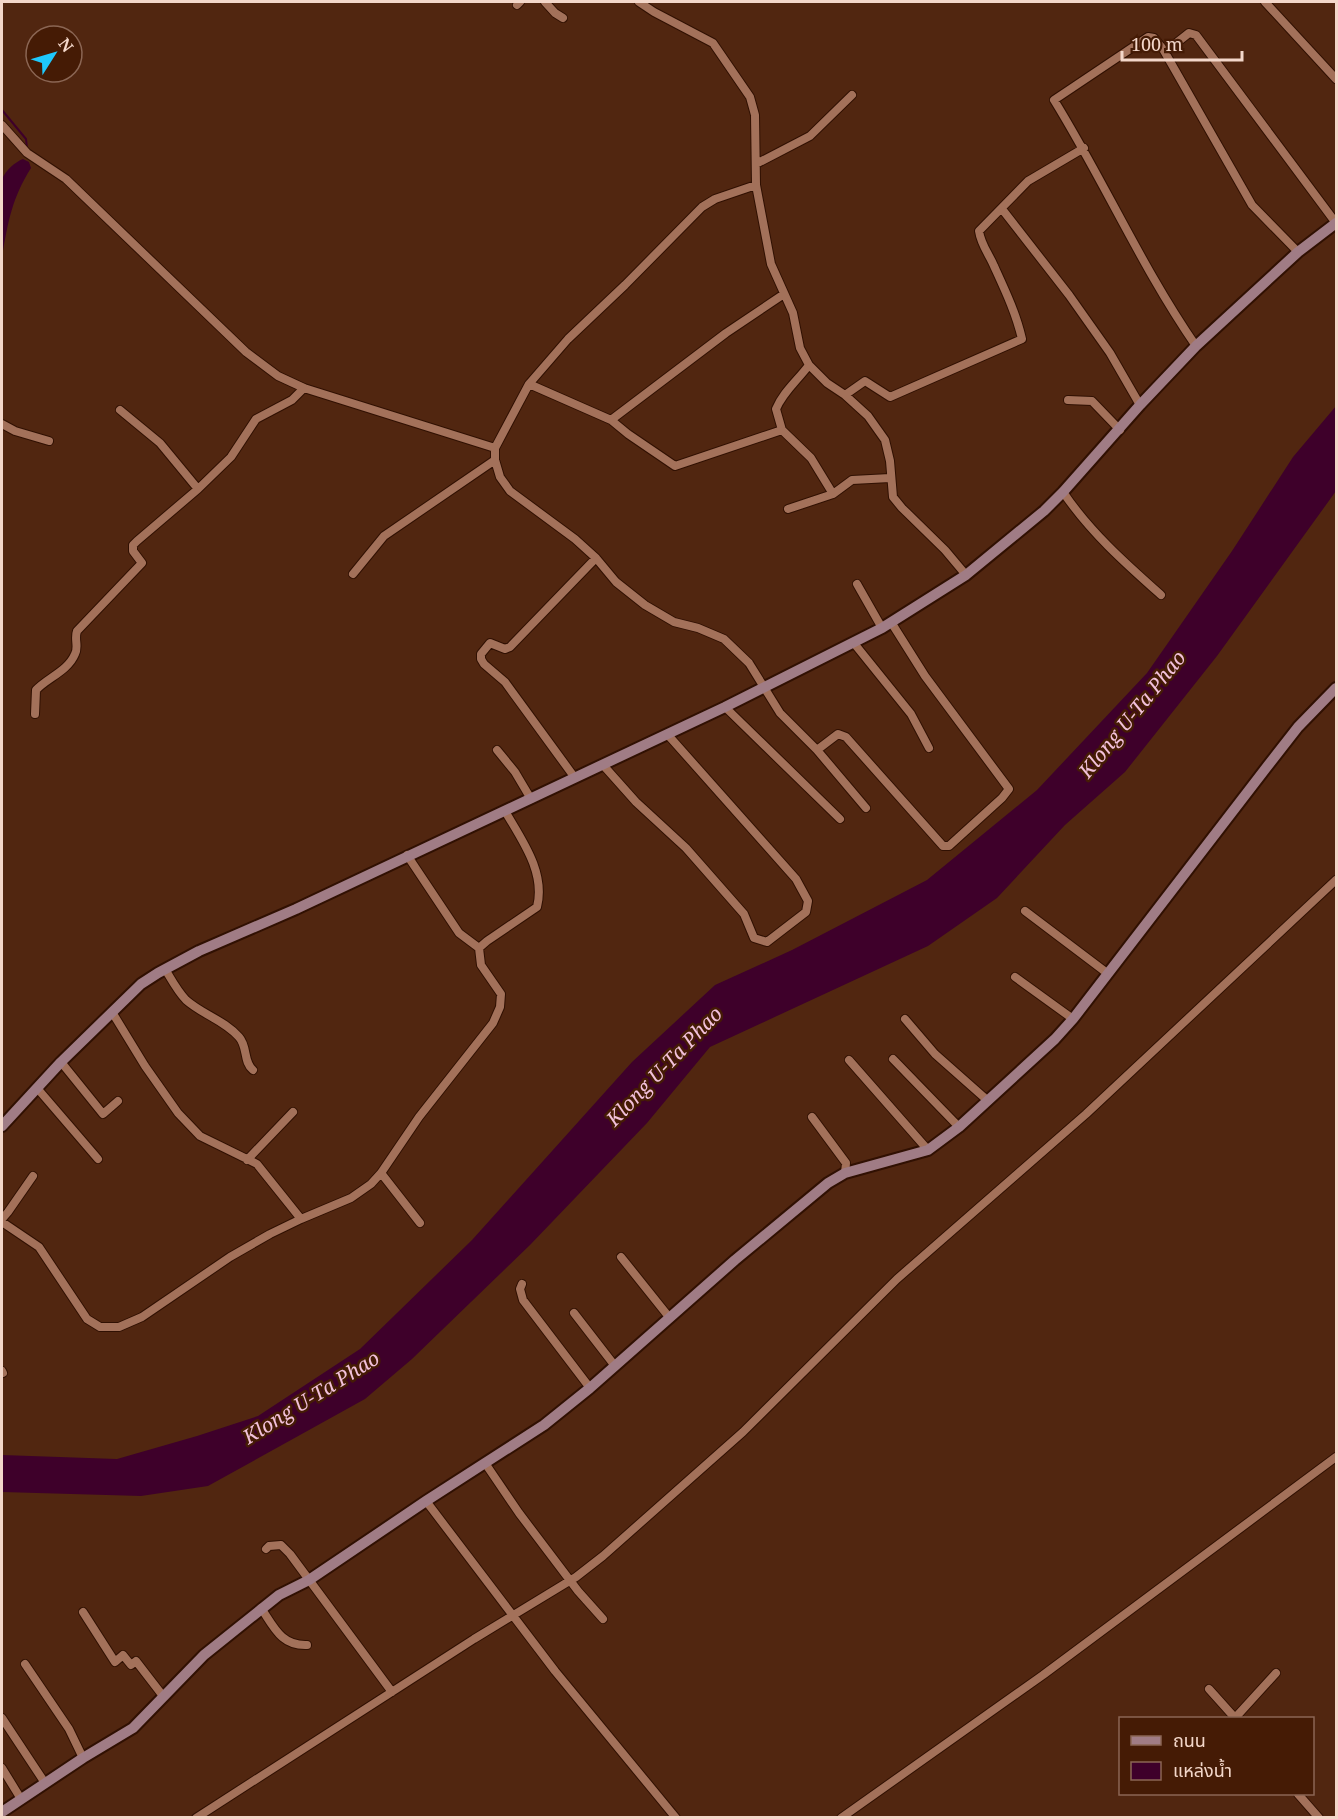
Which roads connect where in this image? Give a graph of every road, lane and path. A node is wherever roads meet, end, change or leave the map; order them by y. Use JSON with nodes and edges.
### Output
{"nodes":[{"id":1,"x":545,"y":2,"type":"edge"},
{"id":2,"x":639,"y":2,"type":"edge"},
{"id":3,"x":1265,"y":2,"type":"edge"},
{"id":4,"x":562,"y":18,"type":"dead end"},
{"id":5,"x":1164,"y":52,"type":"junction"},
{"id":6,"x":1336,"y":79,"type":"edge"},
{"id":7,"x":852,"y":95,"type":"dead end"},
{"id":8,"x":2,"y":125,"type":"edge"},
{"id":9,"x":1084,"y":148,"type":"junction"},
{"id":10,"x":756,"y":164,"type":"junction"},
{"id":11,"x":756,"y":185,"type":"junction"},
{"id":12,"x":1002,"y":209,"type":"junction"},
{"id":13,"x":1336,"y":223,"type":"edge"},
{"id":14,"x":1298,"y":252,"type":"junction"},
{"id":15,"x":784,"y":294,"type":"junction"},
{"id":16,"x":1196,"y":346,"type":"junction"},
{"id":17,"x":809,"y":365,"type":"junction"},
{"id":18,"x":529,"y":384,"type":"junction"},
{"id":19,"x":304,"y":388,"type":"junction"},
{"id":20,"x":845,"y":395,"type":"junction"},
{"id":21,"x":1068,"y":400,"type":"dead end"},
{"id":22,"x":1140,"y":405,"type":"junction"},
{"id":23,"x":120,"y":410,"type":"dead end"},
{"id":24,"x":611,"y":420,"type":"junction"},
{"id":25,"x":2,"y":424,"type":"edge"},
{"id":26,"x":782,"y":429,"type":"junction"},
{"id":27,"x":1119,"y":430,"type":"junction"},
{"id":28,"x":49,"y":441,"type":"dead end"},
{"id":29,"x":495,"y":448,"type":"junction"},
{"id":30,"x":495,"y":460,"type":"junction"},
{"id":31,"x":891,"y":478,"type":"junction"},
{"id":32,"x":198,"y":489,"type":"junction"},
{"id":33,"x":1063,"y":492,"type":"junction"},
{"id":34,"x":833,"y":494,"type":"junction"},
{"id":35,"x":788,"y":509,"type":"dead end"},
{"id":36,"x":596,"y":558,"type":"junction"},
{"id":37,"x":353,"y":574,"type":"dead end"},
{"id":38,"x":966,"y":575,"type":"junction"},
{"id":39,"x":856,"y":584,"type":"dead end"},
{"id":40,"x":1161,"y":595,"type":"dead end"},
{"id":41,"x":887,"y":625,"type":"junction"},
{"id":42,"x":853,"y":642,"type":"junction"},
{"id":43,"x":765,"y":687,"type":"junction"},
{"id":44,"x":1336,"y":688,"type":"edge"},
{"id":45,"x":725,"y":707,"type":"junction"},
{"id":46,"x":35,"y":714,"type":"dead end"},
{"id":47,"x":668,"y":735,"type":"junction"},
{"id":48,"x":929,"y":748,"type":"dead end"},
{"id":49,"x":497,"y":750,"type":"dead end"},
{"id":50,"x":817,"y":750,"type":"junction"},
{"id":51,"x":603,"y":765,"type":"junction"},
{"id":52,"x":575,"y":778,"type":"junction"},
{"id":53,"x":531,"y":799,"type":"junction"},
{"id":54,"x":866,"y":807,"type":"dead end"},
{"id":55,"x":505,"y":811,"type":"junction"},
{"id":56,"x":840,"y":819,"type":"dead end"},
{"id":57,"x":407,"y":855,"type":"junction"},
{"id":58,"x":1336,"y":880,"type":"edge"},
{"id":59,"x":1025,"y":911,"type":"dead end"},
{"id":60,"x":480,"y":948,"type":"junction"},
{"id":61,"x":165,"y":969,"type":"junction"},
{"id":62,"x":1107,"y":973,"type":"junction"},
{"id":63,"x":1015,"y":977,"type":"dead end"},
{"id":64,"x":112,"y":1012,"type":"junction"},
{"id":65,"x":905,"y":1019,"type":"dead end"},
{"id":66,"x":1073,"y":1019,"type":"junction"},
{"id":67,"x":893,"y":1059,"type":"dead end"},
{"id":68,"x":849,"y":1060,"type":"dead end"},
{"id":69,"x":61,"y":1062,"type":"junction"},
{"id":70,"x":254,"y":1070,"type":"dead end"},
{"id":71,"x":37,"y":1088,"type":"junction"},
{"id":72,"x":987,"y":1100,"type":"junction"},
{"id":73,"x":118,"y":1101,"type":"dead end"},
{"id":74,"x":293,"y":1112,"type":"dead end"},
{"id":75,"x":812,"y":1117,"type":"dead end"},
{"id":76,"x":2,"y":1126,"type":"edge"},
{"id":77,"x":959,"y":1127,"type":"junction"},
{"id":78,"x":928,"y":1150,"type":"junction"},
{"id":79,"x":98,"y":1158,"type":"dead end"},
{"id":80,"x":247,"y":1160,"type":"junction"},
{"id":81,"x":381,"y":1173,"type":"junction"},
{"id":82,"x":845,"y":1173,"type":"junction"},
{"id":83,"x":33,"y":1176,"type":"dead end"},
{"id":84,"x":301,"y":1219,"type":"junction"},
{"id":85,"x":2,"y":1221,"type":"edge"},
{"id":86,"x":420,"y":1223,"type":"dead end"},
{"id":87,"x":621,"y":1257,"type":"dead end"},
{"id":88,"x":522,"y":1284,"type":"dead end"},
{"id":89,"x":574,"y":1313,"type":"dead end"},
{"id":90,"x":669,"y":1317,"type":"junction"},
{"id":91,"x":615,"y":1366,"type":"junction"},
{"id":92,"x":590,"y":1388,"type":"junction"},
{"id":93,"x":1336,"y":1457,"type":"edge"},
{"id":94,"x":485,"y":1463,"type":"junction"},
{"id":95,"x":426,"y":1501,"type":"junction"},
{"id":96,"x":266,"y":1549,"type":"dead end"},
{"id":97,"x":309,"y":1580,"type":"junction"},
{"id":98,"x":571,"y":1580,"type":"junction"},
{"id":99,"x":261,"y":1608,"type":"junction"},
{"id":100,"x":82,"y":1612,"type":"dead end"},
{"id":101,"x":512,"y":1616,"type":"junction"},
{"id":102,"x":603,"y":1619,"type":"dead end"},
{"id":103,"x":307,"y":1645,"type":"dead end"},
{"id":104,"x":25,"y":1664,"type":"dead end"},
{"id":105,"x":1276,"y":1673,"type":"dead end"},
{"id":106,"x":1209,"y":1689,"type":"dead end"},
{"id":107,"x":392,"y":1692,"type":"junction"},
{"id":108,"x":163,"y":1696,"type":"junction"},
{"id":109,"x":1233,"y":1717,"type":"edge"},
{"id":110,"x":1237,"y":1717,"type":"edge"},
{"id":111,"x":2,"y":1718,"type":"edge"},
{"id":112,"x":83,"y":1758,"type":"junction"},
{"id":113,"x":2,"y":1768,"type":"edge"},
{"id":114,"x":45,"y":1782,"type":"junction"},
{"id":115,"x":1299,"y":1795,"type":"edge"},
{"id":116,"x":21,"y":1799,"type":"junction"},
{"id":117,"x":2,"y":1812,"type":"edge"},
{"id":118,"x":196,"y":1818,"type":"edge"},
{"id":119,"x":676,"y":1818,"type":"edge"},
{"id":120,"x":841,"y":1818,"type":"edge"},
{"id":121,"x":1319,"y":1818,"type":"edge"}],
"edges":[{"from":1,"to":4,"type":"street"},
{"from":2,"to":10,"type":"street"},
{"from":3,"to":6,"type":"street"},
{"from":5,"to":9,"type":"street"},
{"from":5,"to":13,"type":"street"},
{"from":5,"to":14,"type":"street"},
{"from":7,"to":10,"type":"street"},
{"from":8,"to":19,"type":"street"},
{"from":9,"to":12,"type":"street"},
{"from":9,"to":16,"type":"street"},
{"from":10,"to":11,"type":"street"},
{"from":11,"to":15,"type":"street"},
{"from":11,"to":18,"type":"street"},
{"from":12,"to":20,"type":"street"},
{"from":12,"to":22,"type":"street"},
{"from":13,"to":14,"type":"street"},
{"from":14,"to":16,"type":"street"},
{"from":15,"to":17,"type":"street"},
{"from":15,"to":24,"type":"street"},
{"from":16,"to":22,"type":"street"},
{"from":17,"to":20,"type":"street"},
{"from":17,"to":26,"type":"street"},
{"from":18,"to":24,"type":"street"},
{"from":18,"to":29,"type":"street"},
{"from":19,"to":29,"type":"street"},
{"from":19,"to":32,"type":"street"},
{"from":20,"to":31,"type":"street"},
{"from":21,"to":27,"type":"street"},
{"from":22,"to":27,"type":"street"},
{"from":23,"to":32,"type":"street"},
{"from":24,"to":26,"type":"street"},
{"from":25,"to":28,"type":"street"},
{"from":26,"to":34,"type":"street"},
{"from":27,"to":33,"type":"street"},
{"from":29,"to":30,"type":"street"},
{"from":30,"to":36,"type":"street"},
{"from":30,"to":37,"type":"street"},
{"from":31,"to":34,"type":"street"},
{"from":31,"to":38,"type":"street"},
{"from":32,"to":46,"type":"street"},
{"from":33,"to":38,"type":"street"},
{"from":33,"to":40,"type":"street"},
{"from":34,"to":35,"type":"street"},
{"from":36,"to":43,"type":"street"},
{"from":36,"to":52,"type":"street"},
{"from":38,"to":41,"type":"street"},
{"from":39,"to":41,"type":"street"},
{"from":41,"to":42,"type":"street"},
{"from":41,"to":50,"type":"street"},
{"from":42,"to":43,"type":"street"},
{"from":42,"to":48,"type":"street"},
{"from":43,"to":45,"type":"street"},
{"from":43,"to":50,"type":"street"},
{"from":44,"to":62,"type":"street"},
{"from":45,"to":47,"type":"street"},
{"from":45,"to":56,"type":"street"},
{"from":47,"to":51,"type":"street"},
{"from":47,"to":51,"type":"street"},
{"from":49,"to":53,"type":"street"},
{"from":50,"to":54,"type":"street"},
{"from":51,"to":52,"type":"street"},
{"from":52,"to":53,"type":"street"},
{"from":53,"to":55,"type":"street"},
{"from":55,"to":57,"type":"street"},
{"from":55,"to":60,"type":"street"},
{"from":57,"to":60,"type":"street"},
{"from":57,"to":61,"type":"street"},
{"from":58,"to":98,"type":"street"},
{"from":59,"to":62,"type":"street"},
{"from":60,"to":81,"type":"street"},
{"from":61,"to":64,"type":"street"},
{"from":61,"to":70,"type":"street"},
{"from":62,"to":66,"type":"street"},
{"from":63,"to":66,"type":"street"},
{"from":64,"to":69,"type":"street"},
{"from":64,"to":80,"type":"street"},
{"from":65,"to":72,"type":"street"},
{"from":66,"to":72,"type":"street"},
{"from":67,"to":77,"type":"street"},
{"from":68,"to":78,"type":"street"},
{"from":69,"to":71,"type":"street"},
{"from":69,"to":73,"type":"street"},
{"from":71,"to":76,"type":"street"},
{"from":71,"to":79,"type":"street"},
{"from":72,"to":77,"type":"street"},
{"from":74,"to":80,"type":"street"},
{"from":75,"to":82,"type":"street"},
{"from":77,"to":78,"type":"street"},
{"from":78,"to":82,"type":"street"},
{"from":80,"to":84,"type":"street"},
{"from":81,"to":84,"type":"street"},
{"from":81,"to":86,"type":"street"},
{"from":82,"to":90,"type":"street"},
{"from":83,"to":85,"type":"street"},
{"from":84,"to":85,"type":"street"},
{"from":87,"to":90,"type":"street"},
{"from":88,"to":92,"type":"street"},
{"from":89,"to":91,"type":"street"},
{"from":90,"to":91,"type":"street"},
{"from":91,"to":92,"type":"street"},
{"from":92,"to":94,"type":"street"},
{"from":93,"to":120,"type":"street"},
{"from":94,"to":95,"type":"street"},
{"from":94,"to":98,"type":"street"},
{"from":95,"to":97,"type":"street"},
{"from":95,"to":101,"type":"street"},
{"from":96,"to":97,"type":"street"},
{"from":97,"to":99,"type":"street"},
{"from":97,"to":107,"type":"street"},
{"from":98,"to":101,"type":"street"},
{"from":98,"to":102,"type":"street"},
{"from":99,"to":103,"type":"street"},
{"from":99,"to":108,"type":"street"},
{"from":100,"to":108,"type":"street"},
{"from":101,"to":107,"type":"street"},
{"from":101,"to":119,"type":"street"},
{"from":104,"to":112,"type":"street"},
{"from":105,"to":110,"type":"street"},
{"from":106,"to":109,"type":"street"},
{"from":107,"to":118,"type":"street"},
{"from":108,"to":112,"type":"street"},
{"from":111,"to":114,"type":"street"},
{"from":112,"to":114,"type":"street"},
{"from":113,"to":116,"type":"street"},
{"from":114,"to":116,"type":"street"},
{"from":115,"to":121,"type":"street"},
{"from":116,"to":117,"type":"street"}]}
